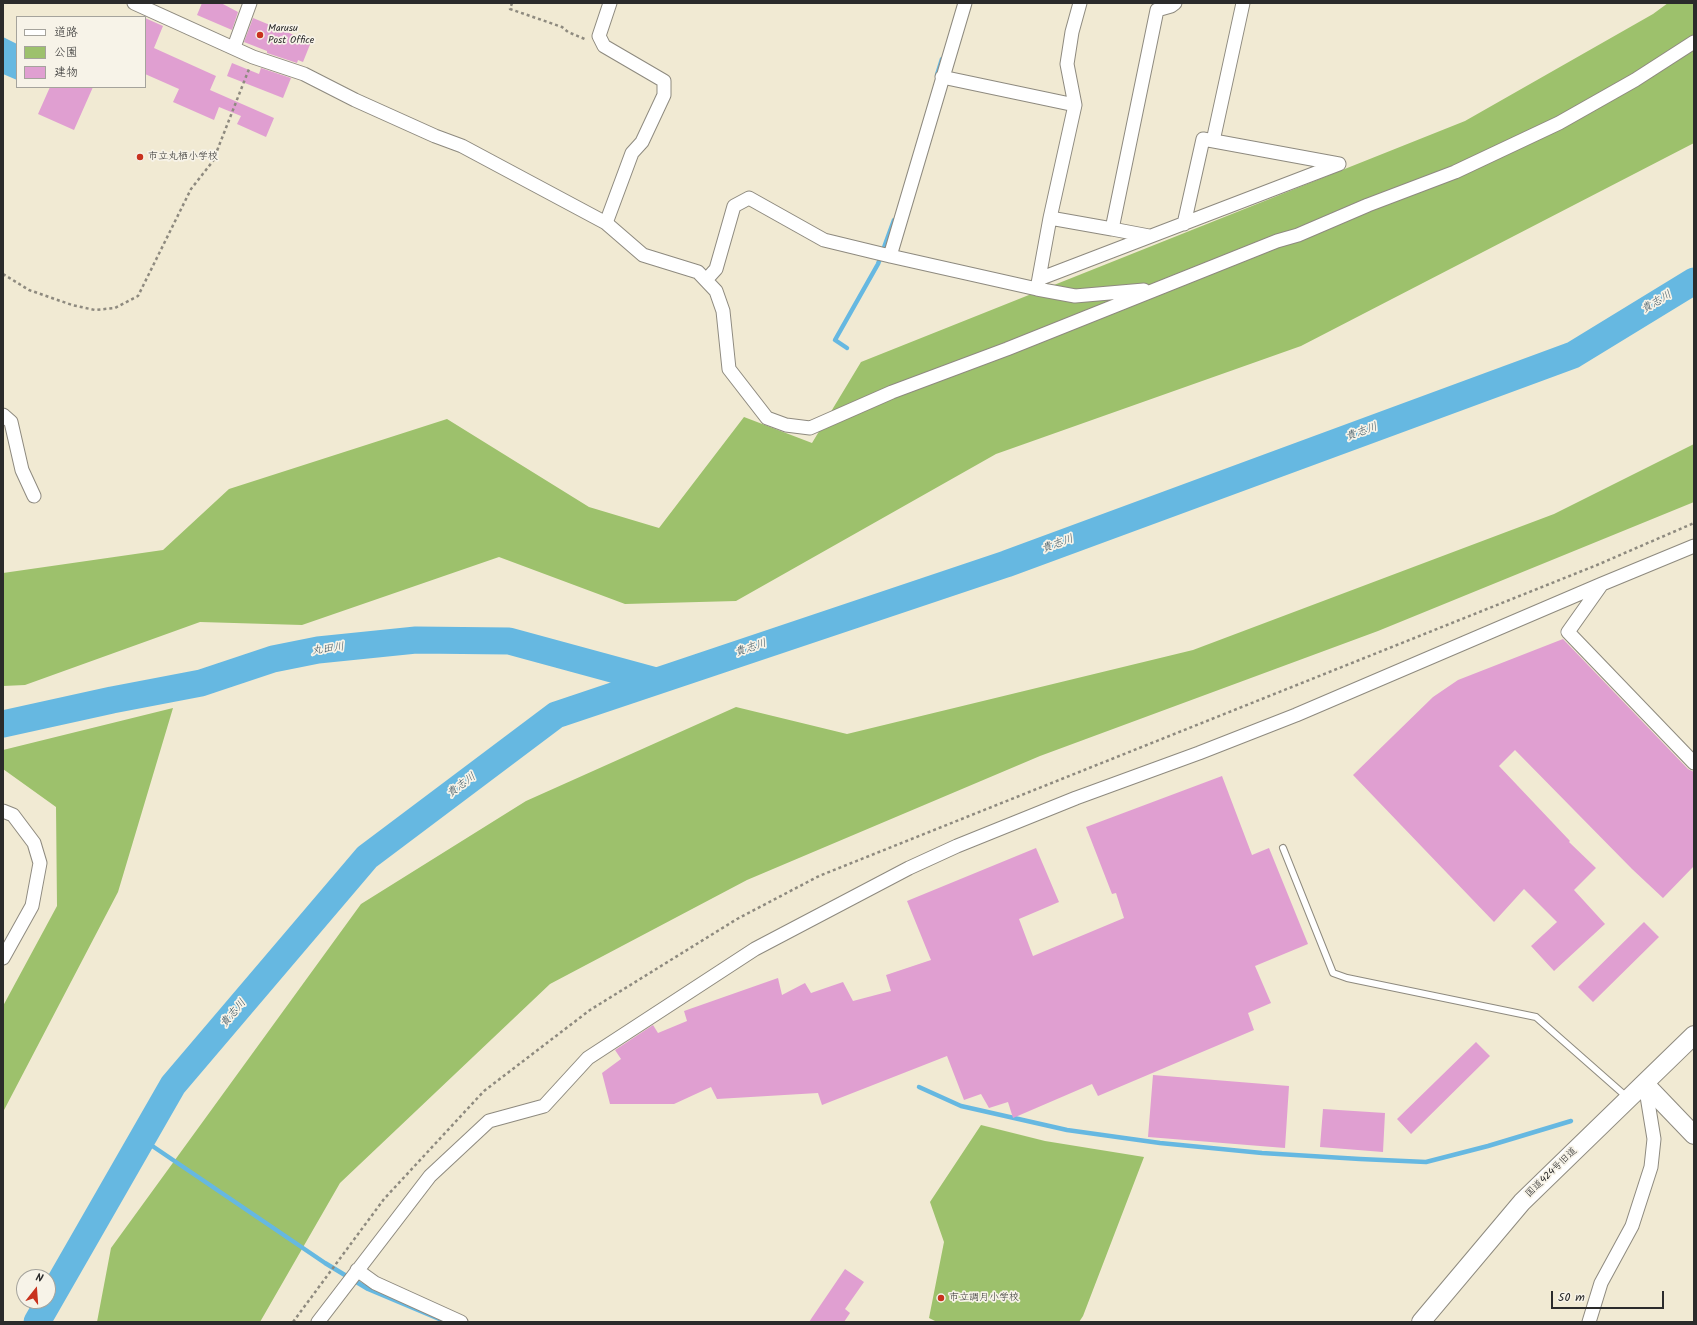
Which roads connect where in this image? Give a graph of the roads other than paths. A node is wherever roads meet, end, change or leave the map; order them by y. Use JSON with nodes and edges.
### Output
{"nodes":[{"id":1,"x":134,"y":3,"type":"edge"},
{"id":2,"x":250,"y":3,"type":"edge"},
{"id":3,"x":610,"y":3,"type":"edge"},
{"id":4,"x":965,"y":3,"type":"edge"},
{"id":5,"x":1080,"y":3,"type":"edge"},
{"id":6,"x":1175,"y":3,"type":"edge"},
{"id":7,"x":1243,"y":3,"type":"edge"},
{"id":8,"x":1694,"y":42,"type":"edge"},
{"id":9,"x":234,"y":47,"type":"junction"},
{"id":10,"x":942,"y":77,"type":"junction"},
{"id":11,"x":1075,"y":105,"type":"junction"},
{"id":12,"x":1213,"y":141,"type":"junction"},
{"id":13,"x":1050,"y":218,"type":"junction"},
{"id":14,"x":606,"y":223,"type":"junction"},
{"id":15,"x":1184,"y":224,"type":"junction"},
{"id":16,"x":1112,"y":230,"type":"junction"},
{"id":17,"x":1151,"y":236,"type":"junction"},
{"id":18,"x":890,"y":256,"type":"junction"},
{"id":19,"x":706,"y":280,"type":"junction"},
{"id":20,"x":1038,"y":284,"type":"junction"},
{"id":21,"x":1151,"y":291,"type":"junction"},
{"id":22,"x":3,"y":415,"type":"edge"},
{"id":23,"x":34,"y":496,"type":"dead end"},
{"id":24,"x":1694,"y":546,"type":"edge"},
{"id":25,"x":1602,"y":584,"type":"junction"},
{"id":26,"x":1694,"y":763,"type":"edge"},
{"id":27,"x":3,"y":811,"type":"edge"},
{"id":28,"x":1283,"y":848,"type":"dead end"},
{"id":29,"x":3,"y":958,"type":"edge"},
{"id":30,"x":1694,"y":1035,"type":"edge"},
{"id":31,"x":1645,"y":1084,"type":"junction"},
{"id":32,"x":1629,"y":1099,"type":"junction"},
{"id":33,"x":1694,"y":1135,"type":"edge"},
{"id":34,"x":358,"y":1270,"type":"junction"},
{"id":35,"x":318,"y":1322,"type":"edge"},
{"id":36,"x":461,"y":1322,"type":"edge"},
{"id":37,"x":1421,"y":1322,"type":"edge"},
{"id":38,"x":1589,"y":1322,"type":"edge"}],
"edges":[{"from":1,"to":9,"type":"street"},
{"from":2,"to":9,"type":"street"},
{"from":3,"to":14,"type":"street"},
{"from":4,"to":10,"type":"street"},
{"from":5,"to":11,"type":"street"},
{"from":6,"to":16,"type":"street"},
{"from":7,"to":12,"type":"street"},
{"from":8,"to":21,"type":"street"},
{"from":9,"to":14,"type":"street"},
{"from":10,"to":11,"type":"street"},
{"from":10,"to":18,"type":"street"},
{"from":11,"to":13,"type":"street"},
{"from":12,"to":15,"type":"street"},
{"from":12,"to":15,"type":"street"},
{"from":13,"to":16,"type":"street"},
{"from":13,"to":20,"type":"street"},
{"from":14,"to":19,"type":"street"},
{"from":15,"to":17,"type":"street"},
{"from":16,"to":17,"type":"street"},
{"from":17,"to":20,"type":"street"},
{"from":18,"to":19,"type":"street"},
{"from":18,"to":20,"type":"street"},
{"from":19,"to":21,"type":"street"},
{"from":20,"to":21,"type":"street"},
{"from":22,"to":23,"type":"street"},
{"from":24,"to":25,"type":"street"},
{"from":25,"to":26,"type":"street"},
{"from":25,"to":34,"type":"street"},
{"from":27,"to":29,"type":"street"},
{"from":28,"to":32,"type":"lane"},
{"from":30,"to":31,"type":"street","name":"国道424号旧道"},
{"from":31,"to":32,"type":"street","name":"国道424号旧道"},
{"from":31,"to":33,"type":"street"},
{"from":31,"to":38,"type":"street"},
{"from":32,"to":37,"type":"street","name":"国道424号旧道"},
{"from":34,"to":35,"type":"street"},
{"from":34,"to":36,"type":"street"}]}
